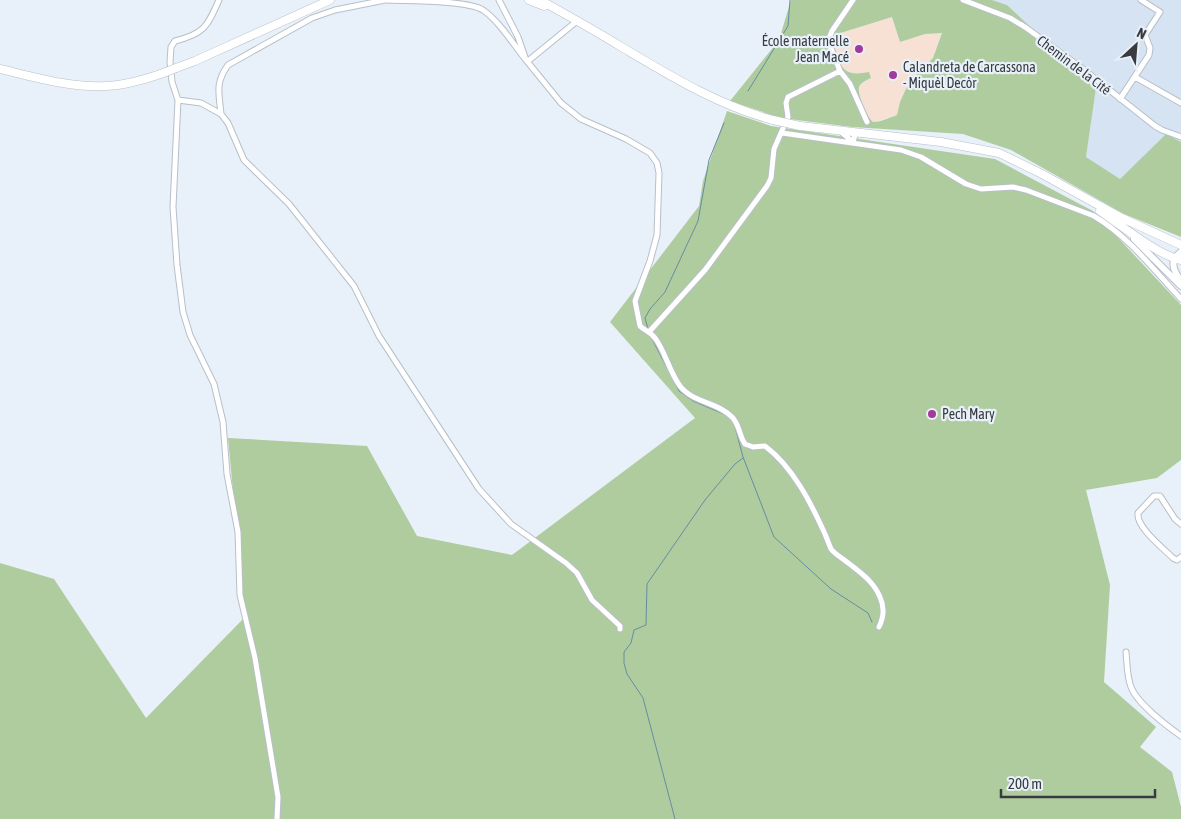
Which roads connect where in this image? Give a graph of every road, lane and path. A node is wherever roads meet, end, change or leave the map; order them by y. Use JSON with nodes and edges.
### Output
{"nodes":[{"id":1,"x":219,"y":0,"type":"edge"},
{"id":2,"x":330,"y":0,"type":"edge"},
{"id":3,"x":385,"y":0,"type":"edge"},
{"id":4,"x":499,"y":0,"type":"edge"},
{"id":5,"x":529,"y":0,"type":"edge"},
{"id":6,"x":540,"y":0,"type":"edge"},
{"id":7,"x":853,"y":0,"type":"edge"},
{"id":8,"x":963,"y":0,"type":"edge"},
{"id":9,"x":1141,"y":0,"type":"edge"},
{"id":10,"x":576,"y":21,"type":"junction"},
{"id":11,"x":587,"y":26,"type":"junction"},
{"id":12,"x":527,"y":61,"type":"junction"},
{"id":13,"x":0,"y":69,"type":"edge"},
{"id":14,"x":840,"y":71,"type":"junction"},
{"id":15,"x":1135,"y":77,"type":"junction"},
{"id":16,"x":1120,"y":99,"type":"junction"},
{"id":17,"x":178,"y":100,"type":"junction"},
{"id":18,"x":1181,"y":103,"type":"edge"},
{"id":19,"x":221,"y":114,"type":"junction"},
{"id":20,"x":867,"y":122,"type":"dead end"},
{"id":21,"x":840,"y":131,"type":"junction"},
{"id":22,"x":782,"y":133,"type":"junction"},
{"id":23,"x":860,"y":133,"type":"junction"},
{"id":24,"x":1181,"y":137,"type":"edge"},
{"id":25,"x":853,"y":142,"type":"junction"},
{"id":26,"x":1067,"y":188,"type":"junction"},
{"id":27,"x":1102,"y":212,"type":"junction"},
{"id":28,"x":1181,"y":245,"type":"edge"},
{"id":29,"x":1181,"y":252,"type":"edge"},
{"id":30,"x":1178,"y":259,"type":"edge"},
{"id":31,"x":1181,"y":281,"type":"edge"},
{"id":32,"x":1181,"y":286,"type":"edge"},
{"id":33,"x":1181,"y":299,"type":"edge"},
{"id":34,"x":649,"y":332,"type":"junction"},
{"id":35,"x":1181,"y":524,"type":"edge"},
{"id":36,"x":1181,"y":557,"type":"edge"},
{"id":37,"x":879,"y":627,"type":"dead end"},
{"id":38,"x":620,"y":629,"type":"dead end"},
{"id":39,"x":1126,"y":652,"type":"dead end"},
{"id":40,"x":1181,"y":736,"type":"edge"},
{"id":41,"x":277,"y":819,"type":"edge"}],
"edges":[{"from":1,"to":17,"type":"street"},
{"from":2,"to":13,"type":"main road","bridge":true},
{"from":3,"to":12,"type":"street"},
{"from":3,"to":19,"type":"street"},
{"from":4,"to":12,"type":"street"},
{"from":5,"to":10,"type":"main road"},
{"from":6,"to":11,"type":"main road"},
{"from":7,"to":14,"type":"street"},
{"from":8,"to":16,"type":"street","name":"Chemin de la Cité"},
{"from":9,"to":15,"type":"street"},
{"from":10,"to":11,"type":"main road"},
{"from":10,"to":12,"type":"street"},
{"from":11,"to":21,"type":"main road","bridge":true},
{"from":12,"to":34,"type":"street"},
{"from":14,"to":20,"type":"street"},
{"from":14,"to":22,"type":"street"},
{"from":15,"to":16,"type":"street"},
{"from":15,"to":18,"type":"street"},
{"from":16,"to":24,"type":"street","name":"Chemin de la Cité"},
{"from":17,"to":19,"type":"street"},
{"from":17,"to":41,"type":"street"},
{"from":19,"to":38,"type":"street"},
{"from":21,"to":23,"type":"main road"},
{"from":21,"to":25,"type":"street"},
{"from":22,"to":25,"type":"street"},
{"from":22,"to":34,"type":"street"},
{"from":23,"to":25,"type":"street"},
{"from":23,"to":26,"type":"main road"},
{"from":25,"to":33,"type":"street"},
{"from":26,"to":27,"type":"main road"},
{"from":26,"to":28,"type":"main road"},
{"from":27,"to":30,"type":"main road"},
{"from":27,"to":32,"type":"street"},
{"from":29,"to":30,"type":"street"},
{"from":30,"to":31,"type":"street"},
{"from":34,"to":37,"type":"street"},
{"from":35,"to":36,"type":"street"},
{"from":39,"to":40,"type":"street"}]}
